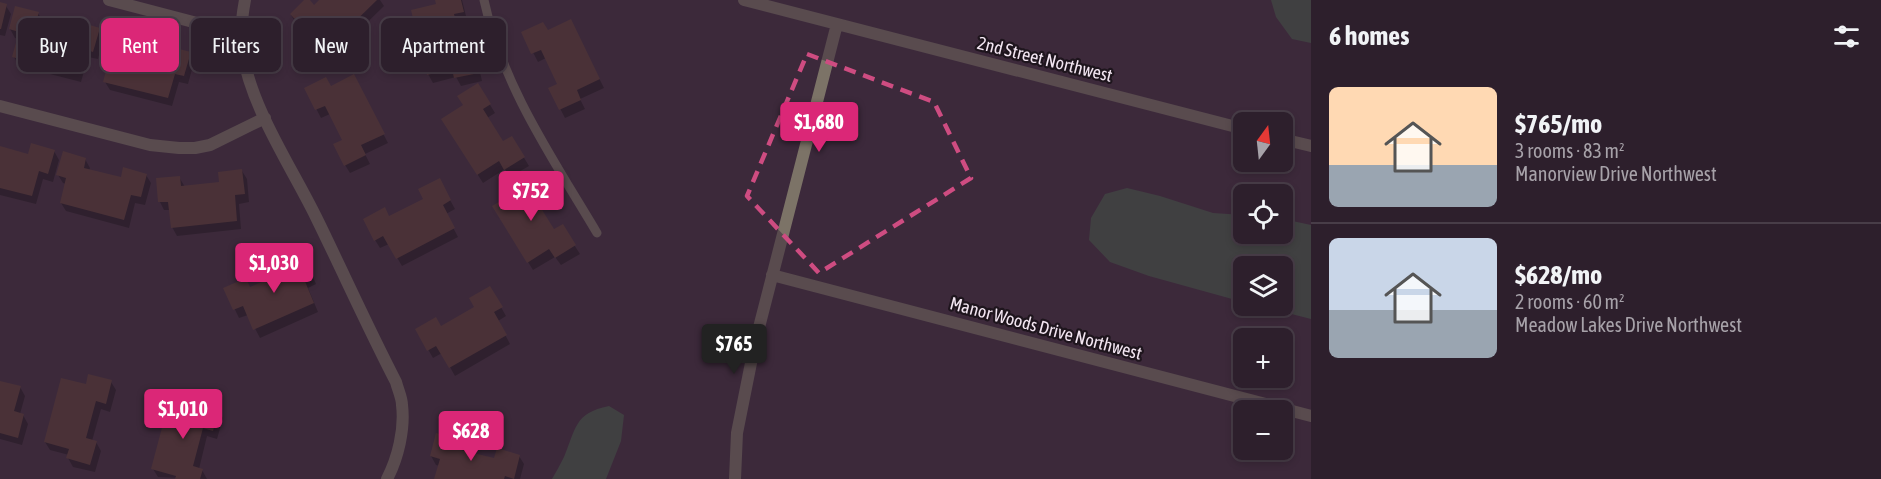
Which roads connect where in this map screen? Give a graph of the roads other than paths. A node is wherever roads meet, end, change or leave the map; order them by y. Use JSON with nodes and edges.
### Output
{"nodes":[{"id":1,"x":109,"y":0,"type":"edge"},
{"id":2,"x":245,"y":0,"type":"edge"},
{"id":3,"x":484,"y":0,"type":"edge"},
{"id":4,"x":744,"y":0,"type":"edge"},
{"id":5,"x":243,"y":18,"type":"edge"},
{"id":6,"x":191,"y":21,"type":"edge"},
{"id":7,"x":837,"y":24,"type":"junction"},
{"id":8,"x":249,"y":72,"type":"edge"},
{"id":9,"x":0,"y":106,"type":"edge"},
{"id":10,"x":265,"y":118,"type":"junction"},
{"id":11,"x":1233,"y":126,"type":"edge"},
{"id":12,"x":1293,"y":142,"type":"edge"},
{"id":13,"x":1311,"y":146,"type":"edge"},
{"id":14,"x":597,"y":233,"type":"dead end"},
{"id":15,"x":772,"y":275,"type":"junction"},
{"id":16,"x":1311,"y":416,"type":"edge"},
{"id":17,"x":387,"y":479,"type":"edge"},
{"id":18,"x":735,"y":479,"type":"edge"}],
"edges":[{"from":1,"to":6,"type":"street"},
{"from":2,"to":5,"type":"street"},
{"from":3,"to":14,"type":"lane"},
{"from":4,"to":7,"type":"street","name":"2nd Street Northwest"},
{"from":7,"to":11,"type":"street","name":"2nd Street Northwest"},
{"from":7,"to":15,"type":"street"},
{"from":8,"to":10,"type":"street"},
{"from":9,"to":10,"type":"street"},
{"from":10,"to":17,"type":"street"},
{"from":12,"to":13,"type":"street"},
{"from":15,"to":16,"type":"street","name":"Manor Woods Drive Northwest"},
{"from":15,"to":18,"type":"street"}]}
